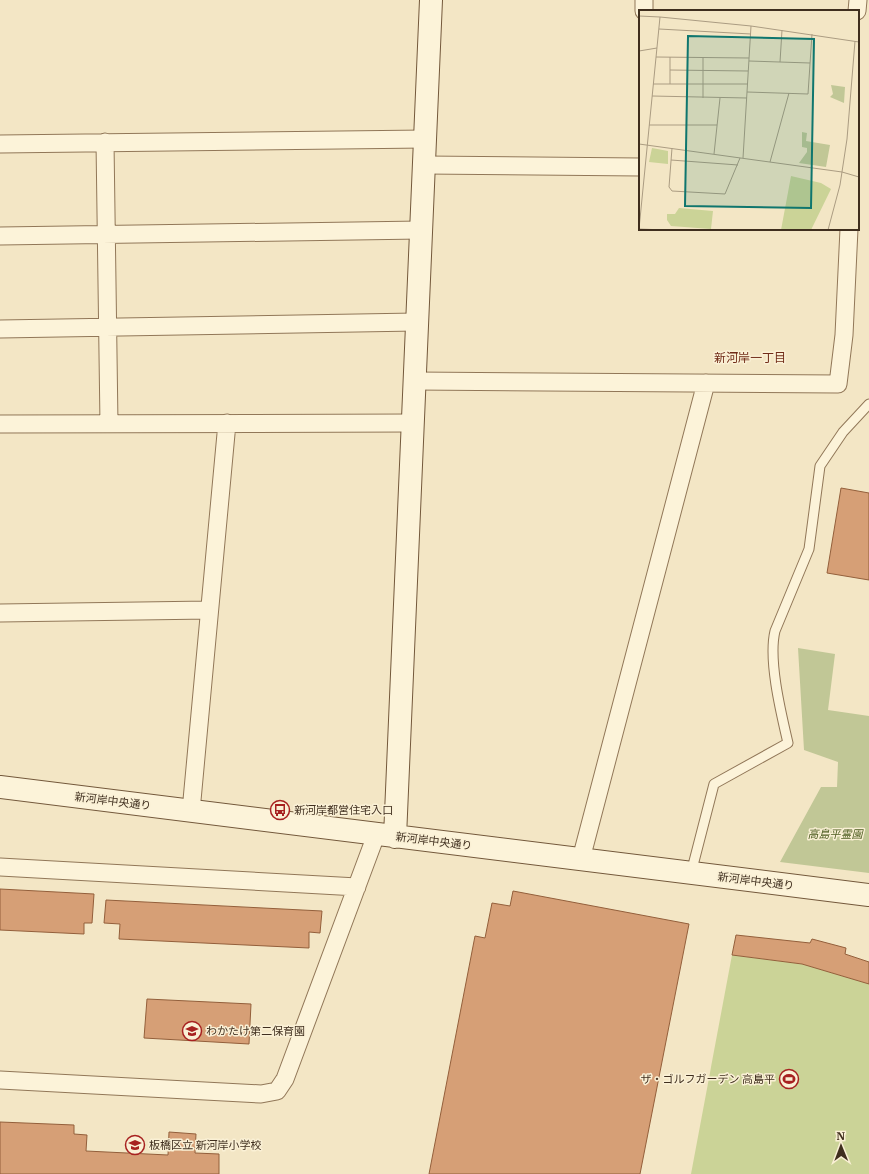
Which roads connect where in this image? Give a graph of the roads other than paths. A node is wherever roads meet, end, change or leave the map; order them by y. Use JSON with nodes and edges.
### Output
{"nodes":[{"id":1,"x":431,"y":0,"type":"edge"},
{"id":2,"x":858,"y":0,"type":"edge"},
{"id":3,"x":857,"y":10,"type":"edge"},
{"id":4,"x":425,"y":139,"type":"junction"},
{"id":5,"x":105,"y":142,"type":"junction"},
{"id":6,"x":0,"y":144,"type":"edge"},
{"id":7,"x":424,"y":165,"type":"junction"},
{"id":8,"x":639,"y":167,"type":"edge"},
{"id":9,"x":421,"y":230,"type":"junction"},
{"id":10,"x":849,"y":230,"type":"edge"},
{"id":11,"x":107,"y":234,"type":"junction"},
{"id":12,"x":0,"y":236,"type":"edge"},
{"id":13,"x":416,"y":322,"type":"junction"},
{"id":14,"x":108,"y":327,"type":"junction"},
{"id":15,"x":0,"y":329,"type":"edge"},
{"id":16,"x":415,"y":381,"type":"junction"},
{"id":17,"x":706,"y":383,"type":"junction"},
{"id":18,"x":869,"y":404,"type":"edge"},
{"id":19,"x":226,"y":423,"type":"junction"},
{"id":20,"x":413,"y":423,"type":"junction"},
{"id":21,"x":0,"y":424,"type":"edge"},
{"id":22,"x":109,"y":424,"type":"junction"},
{"id":23,"x":209,"y":610,"type":"junction"},
{"id":24,"x":0,"y":613,"type":"edge"},
{"id":25,"x":0,"y":787,"type":"edge"},
{"id":26,"x":191,"y":811,"type":"junction"},
{"id":27,"x":385,"y":836,"type":"junction"},
{"id":28,"x":581,"y":859,"type":"junction"},
{"id":29,"x":0,"y":866,"type":"edge"},
{"id":30,"x":691,"y":873,"type":"junction"},
{"id":31,"x":356,"y":887,"type":"junction"},
{"id":32,"x":869,"y":895,"type":"edge"},
{"id":33,"x":0,"y":1080,"type":"edge"}],
"edges":[{"from":1,"to":4,"type":"street"},
{"from":2,"to":3,"type":"street"},
{"from":4,"to":5,"type":"street"},
{"from":4,"to":7,"type":"street"},
{"from":5,"to":6,"type":"street"},
{"from":5,"to":11,"type":"street"},
{"from":7,"to":8,"type":"street"},
{"from":7,"to":9,"type":"street"},
{"from":9,"to":11,"type":"street"},
{"from":9,"to":13,"type":"street"},
{"from":10,"to":17,"type":"street"},
{"from":11,"to":12,"type":"street"},
{"from":11,"to":14,"type":"street"},
{"from":13,"to":14,"type":"street"},
{"from":13,"to":16,"type":"street"},
{"from":14,"to":15,"type":"street"},
{"from":14,"to":22,"type":"street"},
{"from":16,"to":17,"type":"street"},
{"from":16,"to":20,"type":"street"},
{"from":17,"to":28,"type":"street"},
{"from":18,"to":30,"type":"lane"},
{"from":19,"to":20,"type":"street"},
{"from":19,"to":22,"type":"street"},
{"from":19,"to":23,"type":"street"},
{"from":20,"to":27,"type":"street"},
{"from":21,"to":22,"type":"street"},
{"from":23,"to":24,"type":"street"},
{"from":23,"to":26,"type":"street"},
{"from":25,"to":26,"type":"street","name":"新河岸中央通り"},
{"from":26,"to":27,"type":"street","name":"新河岸中央通り"},
{"from":27,"to":28,"type":"street","name":"新河岸中央通り"},
{"from":27,"to":31,"type":"street"},
{"from":28,"to":30,"type":"street","name":"新河岸中央通り"},
{"from":29,"to":31,"type":"street"},
{"from":30,"to":32,"type":"street","name":"新河岸中央通り"},
{"from":31,"to":33,"type":"street"}]}
